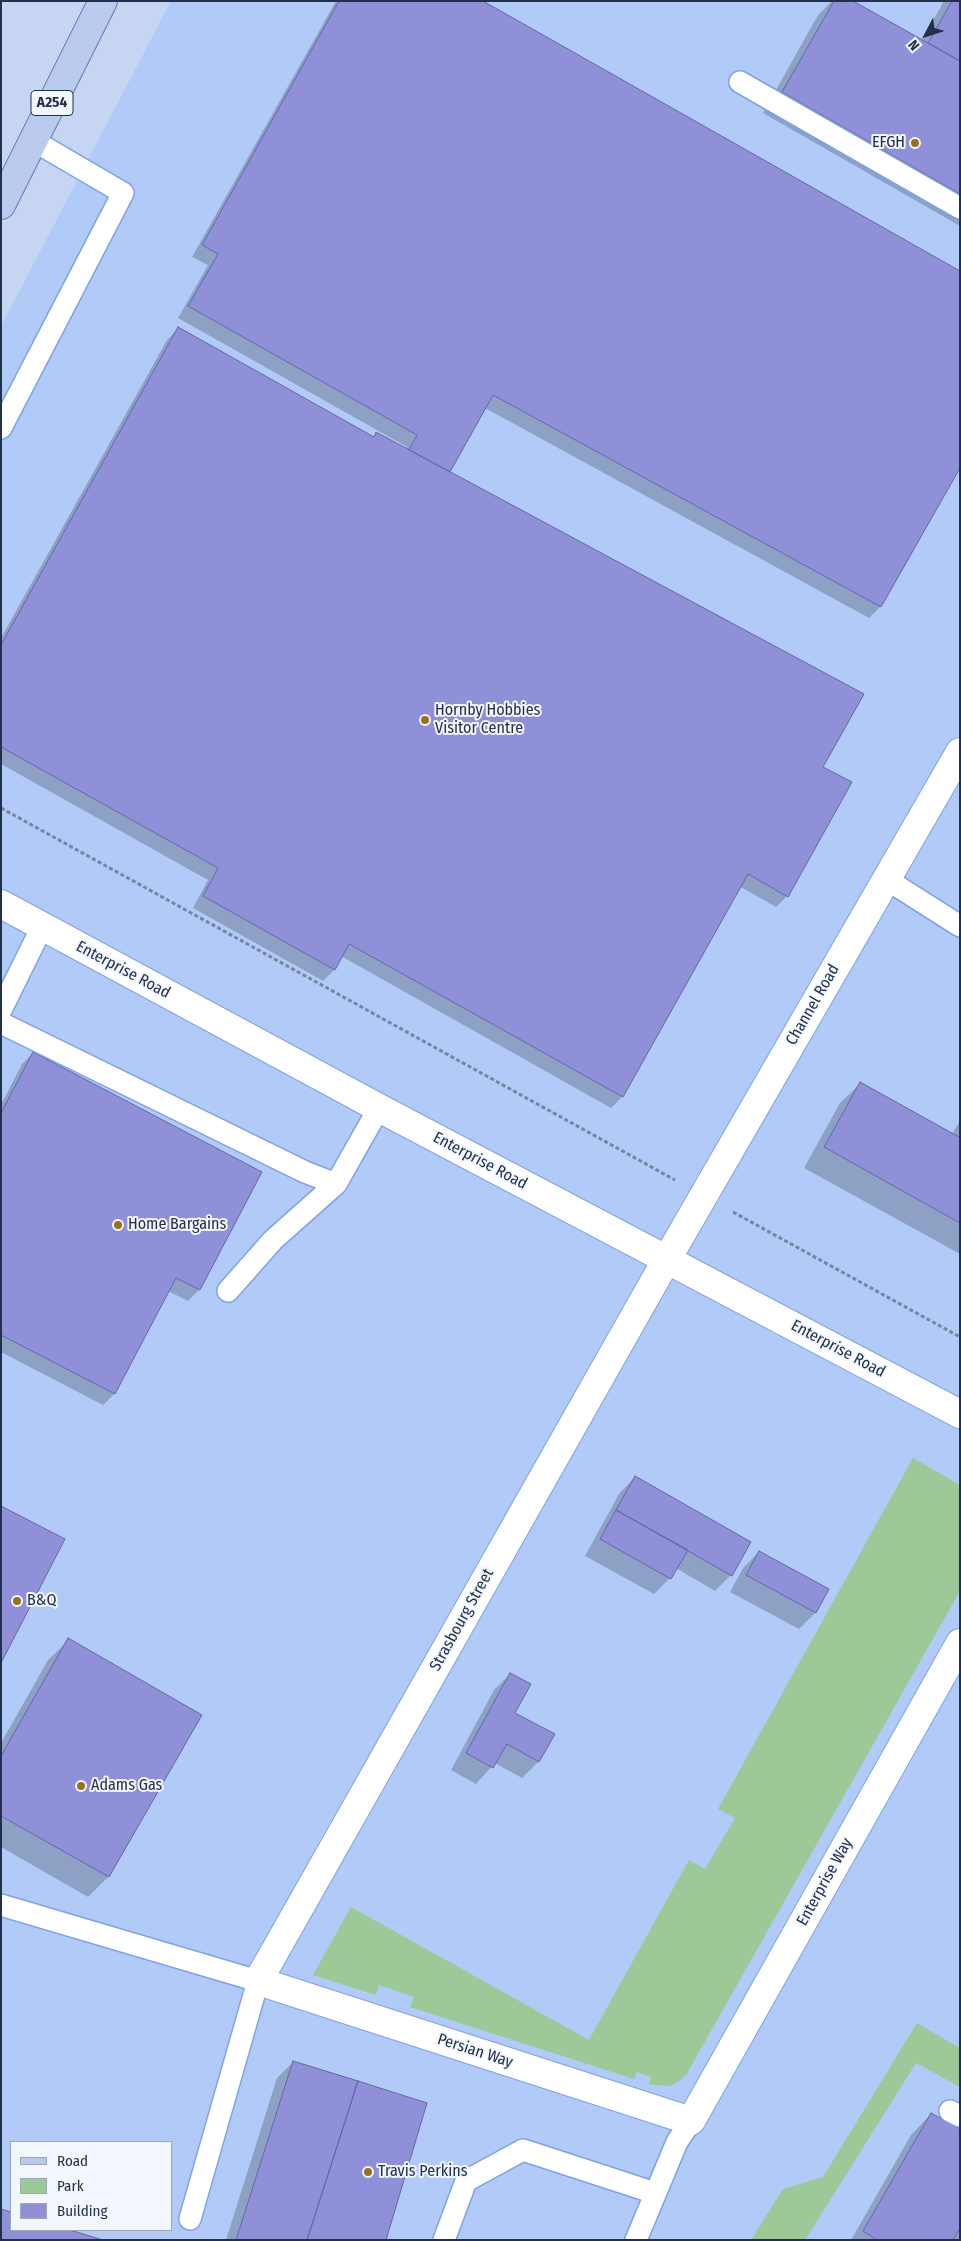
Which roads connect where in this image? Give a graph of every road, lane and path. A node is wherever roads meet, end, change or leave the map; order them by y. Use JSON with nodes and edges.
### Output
{"nodes":[{"id":1,"x":103,"y":1,"type":"edge"},
{"id":2,"x":740,"y":82,"type":"dead end"},
{"id":3,"x":34,"y":141,"type":"junction"},
{"id":4,"x":1,"y":205,"type":"edge"},
{"id":5,"x":960,"y":208,"type":"edge"},
{"id":6,"x":1,"y":428,"type":"edge"},
{"id":7,"x":960,"y":752,"type":"edge"},
{"id":8,"x":1,"y":808,"type":"edge"},
{"id":9,"x":886,"y":880,"type":"junction"},
{"id":10,"x":1,"y":904,"type":"edge"},
{"id":11,"x":960,"y":926,"type":"edge"},
{"id":12,"x":42,"y":927,"type":"junction"},
{"id":13,"x":1,"y":1010,"type":"edge"},
{"id":14,"x":1,"y":1023,"type":"edge"},
{"id":15,"x":379,"y":1108,"type":"junction"},
{"id":16,"x":336,"y":1184,"type":"junction"},
{"id":17,"x":704,"y":1196,"type":"junction"},
{"id":18,"x":667,"y":1259,"type":"junction"},
{"id":19,"x":228,"y":1291,"type":"dead end"},
{"id":20,"x":960,"y":1337,"type":"edge"},
{"id":21,"x":960,"y":1414,"type":"edge"},
{"id":22,"x":960,"y":1643,"type":"edge"},
{"id":23,"x":1,"y":1905,"type":"edge"},
{"id":24,"x":258,"y":1981,"type":"junction"},
{"id":25,"x":691,"y":2121,"type":"junction"},
{"id":26,"x":655,"y":2193,"type":"junction"},
{"id":27,"x":190,"y":2219,"type":"dead end"},
{"id":28,"x":444,"y":2240,"type":"edge"},
{"id":29,"x":636,"y":2240,"type":"edge"}],
"edges":[{"from":1,"to":3,"type":"main road","number":"A254"},
{"from":2,"to":5,"type":"lane"},
{"from":3,"to":4,"type":"main road","number":"A254"},
{"from":3,"to":6,"type":"lane"},
{"from":7,"to":9,"type":"street","name":"Channel Road"},
{"from":8,"to":17,"type":"path"},
{"from":9,"to":11,"type":"lane"},
{"from":9,"to":17,"type":"street","name":"Channel Road"},
{"from":10,"to":12,"type":"street","name":"Enterprise Road"},
{"from":12,"to":13,"type":"lane"},
{"from":12,"to":15,"type":"street","name":"Enterprise Road"},
{"from":14,"to":16,"type":"lane"},
{"from":15,"to":16,"type":"lane"},
{"from":15,"to":18,"type":"street","name":"Enterprise Road"},
{"from":16,"to":19,"type":"lane"},
{"from":17,"to":18,"type":"street","name":"Channel Road"},
{"from":17,"to":20,"type":"path"},
{"from":18,"to":21,"type":"street","name":"Enterprise Road"},
{"from":18,"to":24,"type":"street","name":"Strasbourg Street"},
{"from":22,"to":25,"type":"street","name":"Enterprise Way"},
{"from":23,"to":24,"type":"lane"},
{"from":24,"to":25,"type":"street","name":"Persian Way"},
{"from":24,"to":27,"type":"lane"},
{"from":25,"to":26,"type":"lane"},
{"from":26,"to":28,"type":"lane"},
{"from":26,"to":29,"type":"lane"}]}
